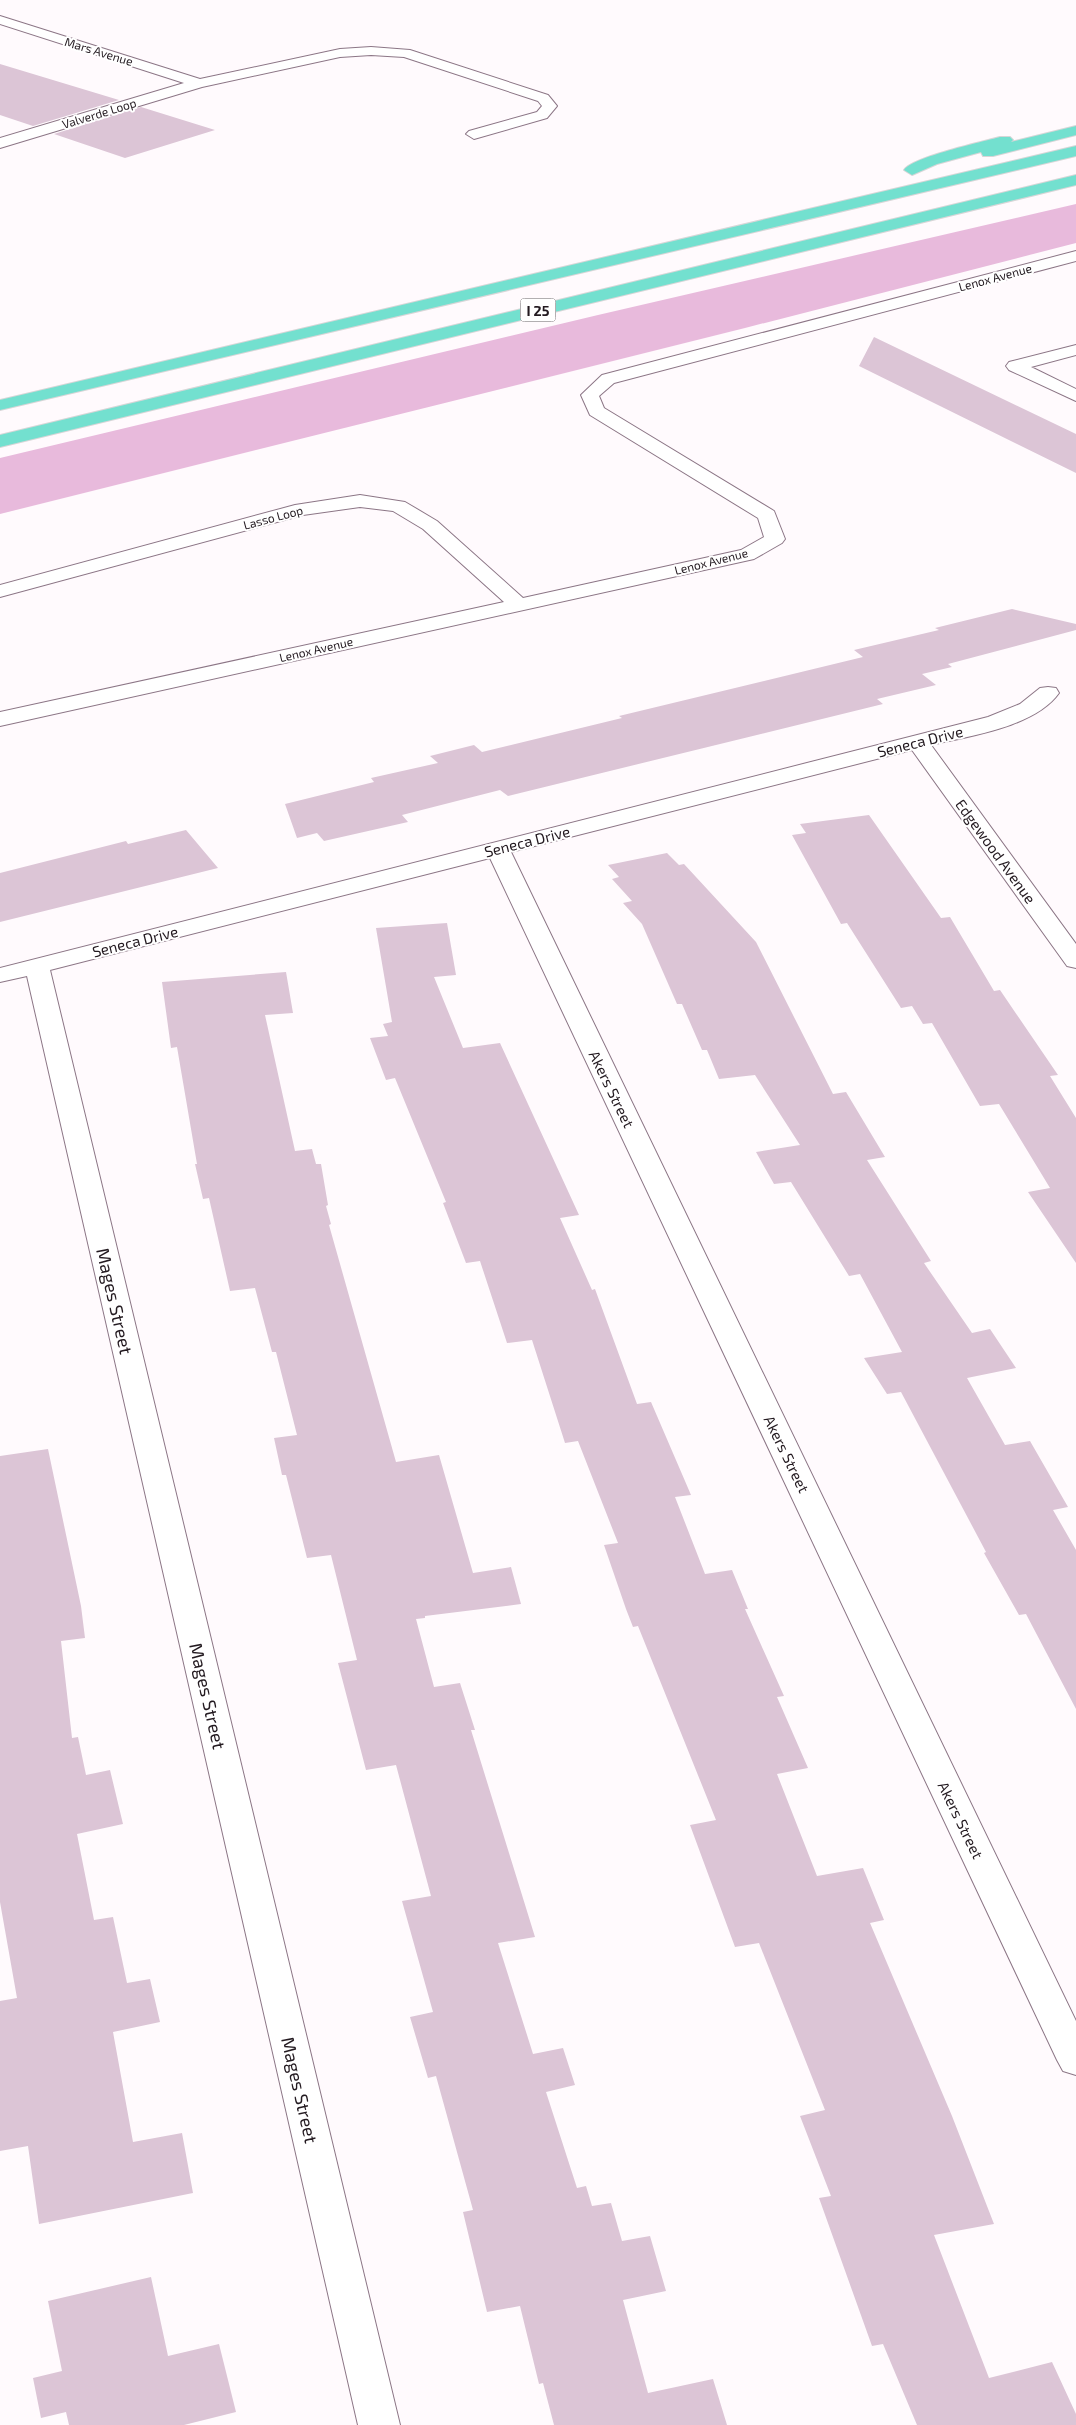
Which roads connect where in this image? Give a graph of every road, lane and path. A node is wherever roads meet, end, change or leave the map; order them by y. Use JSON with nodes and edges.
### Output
{"nodes":[{"id":1,"x":0,"y":20,"type":"edge"},
{"id":2,"x":31,"y":30,"type":"junction"},
{"id":3,"x":8,"y":36,"type":"dead end"},
{"id":4,"x":199,"y":82,"type":"junction"},
{"id":5,"x":1076,"y":117,"type":"edge"},
{"id":6,"x":1076,"y":130,"type":"edge"},
{"id":7,"x":474,"y":134,"type":"dead end"},
{"id":8,"x":0,"y":143,"type":"edge"},
{"id":9,"x":1076,"y":151,"type":"edge"},
{"id":10,"x":912,"y":170,"type":"junction"},
{"id":11,"x":892,"y":175,"type":"dead end"},
{"id":12,"x":1076,"y":180,"type":"edge"},
{"id":13,"x":1076,"y":189,"type":"edge"},
{"id":14,"x":778,"y":205,"type":"dead end"},
{"id":15,"x":872,"y":228,"type":"junction"},
{"id":16,"x":1076,"y":256,"type":"edge"},
{"id":17,"x":393,"y":312,"type":"junction"},
{"id":18,"x":1076,"y":350,"type":"edge"},
{"id":19,"x":1076,"y":396,"type":"edge"},
{"id":20,"x":0,"y":405,"type":"edge"},
{"id":21,"x":0,"y":441,"type":"edge"},
{"id":22,"x":0,"y":591,"type":"edge"},
{"id":23,"x":518,"y":604,"type":"junction"},
{"id":24,"x":1048,"y":693,"type":"dead end"},
{"id":25,"x":0,"y":719,"type":"edge"},
{"id":26,"x":917,"y":741,"type":"junction"},
{"id":27,"x":497,"y":848,"type":"junction"},
{"id":28,"x":1076,"y":961,"type":"edge"},
{"id":29,"x":36,"y":966,"type":"junction"},
{"id":30,"x":0,"y":976,"type":"edge"},
{"id":31,"x":1076,"y":2060,"type":"edge"},
{"id":32,"x":379,"y":2425,"type":"edge"}],
"edges":[{"from":1,"to":2,"type":"street","name":"Mars Avenue"},
{"from":2,"to":3,"type":"street"},
{"from":2,"to":4,"type":"street","name":"Mars Avenue"},
{"from":4,"to":7,"type":"street","name":"Valverde Loop"},
{"from":4,"to":8,"type":"street","name":"Valverde Loop"},
{"from":5,"to":10,"type":"highway"},
{"from":6,"to":10,"type":"highway"},
{"from":9,"to":17,"type":"highway","number":"I 25"},
{"from":10,"to":11,"type":"highway"},
{"from":12,"to":15,"type":"highway","number":"I 25"},
{"from":13,"to":15,"type":"highway"},
{"from":14,"to":17,"type":"highway"},
{"from":15,"to":21,"type":"highway","number":"I 25"},
{"from":16,"to":23,"type":"street","name":"Lenox Avenue"},
{"from":17,"to":20,"type":"highway","number":"I 25"},
{"from":18,"to":19,"type":"street"},
{"from":22,"to":23,"type":"street","name":"Lasso Loop"},
{"from":23,"to":25,"type":"street","name":"Lenox Avenue"},
{"from":24,"to":26,"type":"street","name":"Seneca Drive"},
{"from":26,"to":27,"type":"street","name":"Seneca Drive"},
{"from":26,"to":28,"type":"street","name":"Edgewood Avenue"},
{"from":27,"to":29,"type":"street","name":"Seneca Drive"},
{"from":27,"to":31,"type":"street","name":"Akers Street"},
{"from":29,"to":30,"type":"street","name":"Seneca Drive"},
{"from":29,"to":32,"type":"street","name":"Mages Street"}]}
